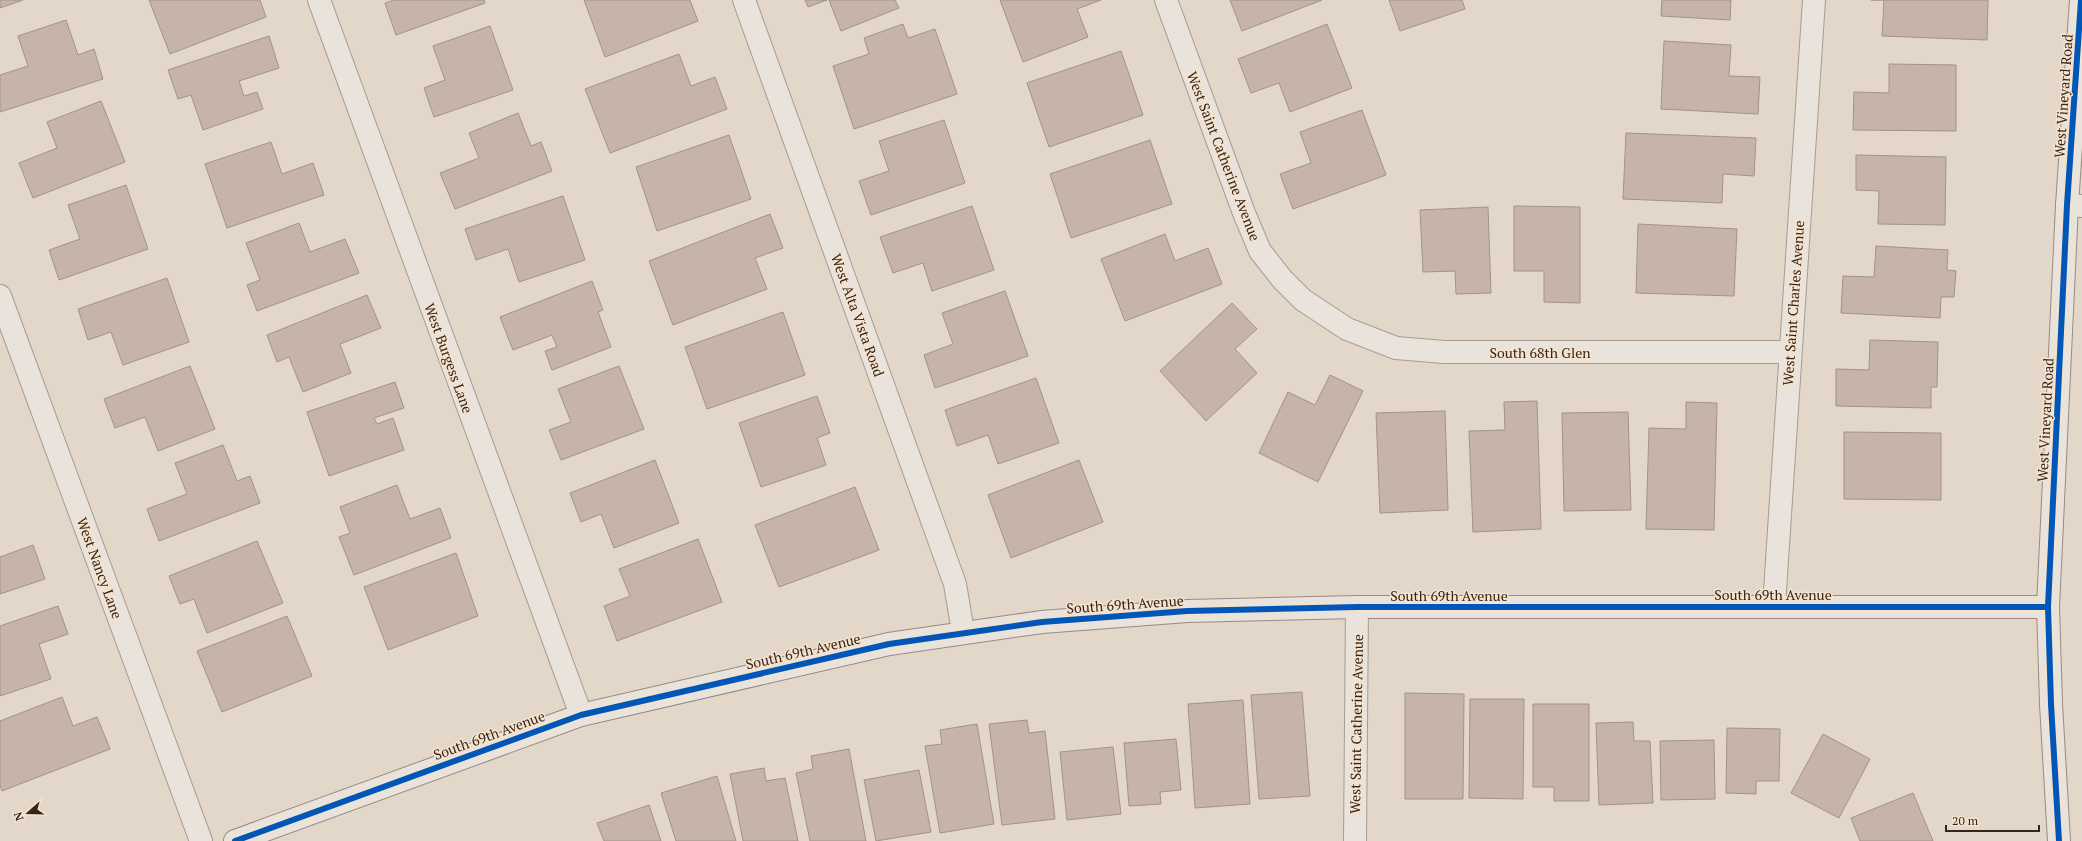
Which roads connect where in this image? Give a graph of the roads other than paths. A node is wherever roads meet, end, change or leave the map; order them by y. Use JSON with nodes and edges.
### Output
{"nodes":[{"id":1,"x":319,"y":0,"type":"edge"},
{"id":2,"x":744,"y":0,"type":"edge"},
{"id":3,"x":1166,"y":0,"type":"edge"},
{"id":4,"x":1814,"y":0,"type":"edge"},
{"id":5,"x":2081,"y":0,"type":"edge"},
{"id":6,"x":2075,"y":205,"type":"edge"},
{"id":7,"x":0,"y":296,"type":"edge"},
{"id":8,"x":1303,"y":300,"type":"joint"},
{"id":9,"x":1790,"y":352,"type":"junction"},
{"id":10,"x":1774,"y":606,"type":"junction"},
{"id":11,"x":1357,"y":607,"type":"junction"},
{"id":12,"x":2048,"y":607,"type":"junction"},
{"id":13,"x":963,"y":632,"type":"junction"},
{"id":14,"x":581,"y":715,"type":"junction"},
{"id":15,"x":201,"y":841,"type":"edge"},
{"id":16,"x":235,"y":841,"type":"edge"},
{"id":17,"x":1354,"y":841,"type":"edge"},
{"id":18,"x":2059,"y":841,"type":"edge"}],
"edges":[{"from":1,"to":14,"type":"street","name":"West Burgess Lane"},
{"from":2,"to":13,"type":"street","name":"West Alta Vista Road"},
{"from":3,"to":8,"type":"street","name":"West Saint Catherine Avenue"},
{"from":4,"to":9,"type":"street","name":"West Saint Charles Avenue"},
{"from":5,"to":6,"type":"street","name":"West Vineyard Road"},
{"from":6,"to":12,"type":"street","name":"West Vineyard Road"},
{"from":7,"to":15,"type":"street","name":"West Nancy Lane"},
{"from":8,"to":9,"type":"street","name":"South 68th Glen"},
{"from":9,"to":10,"type":"street","name":"West Saint Charles Avenue"},
{"from":10,"to":11,"type":"street","name":"South 69th Avenue"},
{"from":10,"to":12,"type":"street","name":"South 69th Avenue"},
{"from":11,"to":13,"type":"street","name":"South 69th Avenue"},
{"from":11,"to":17,"type":"street","name":"West Saint Catherine Avenue"},
{"from":12,"to":18,"type":"street","name":"West Vineyard Road"},
{"from":13,"to":14,"type":"street","name":"South 69th Avenue"},
{"from":14,"to":16,"type":"street","name":"South 69th Avenue"}]}
